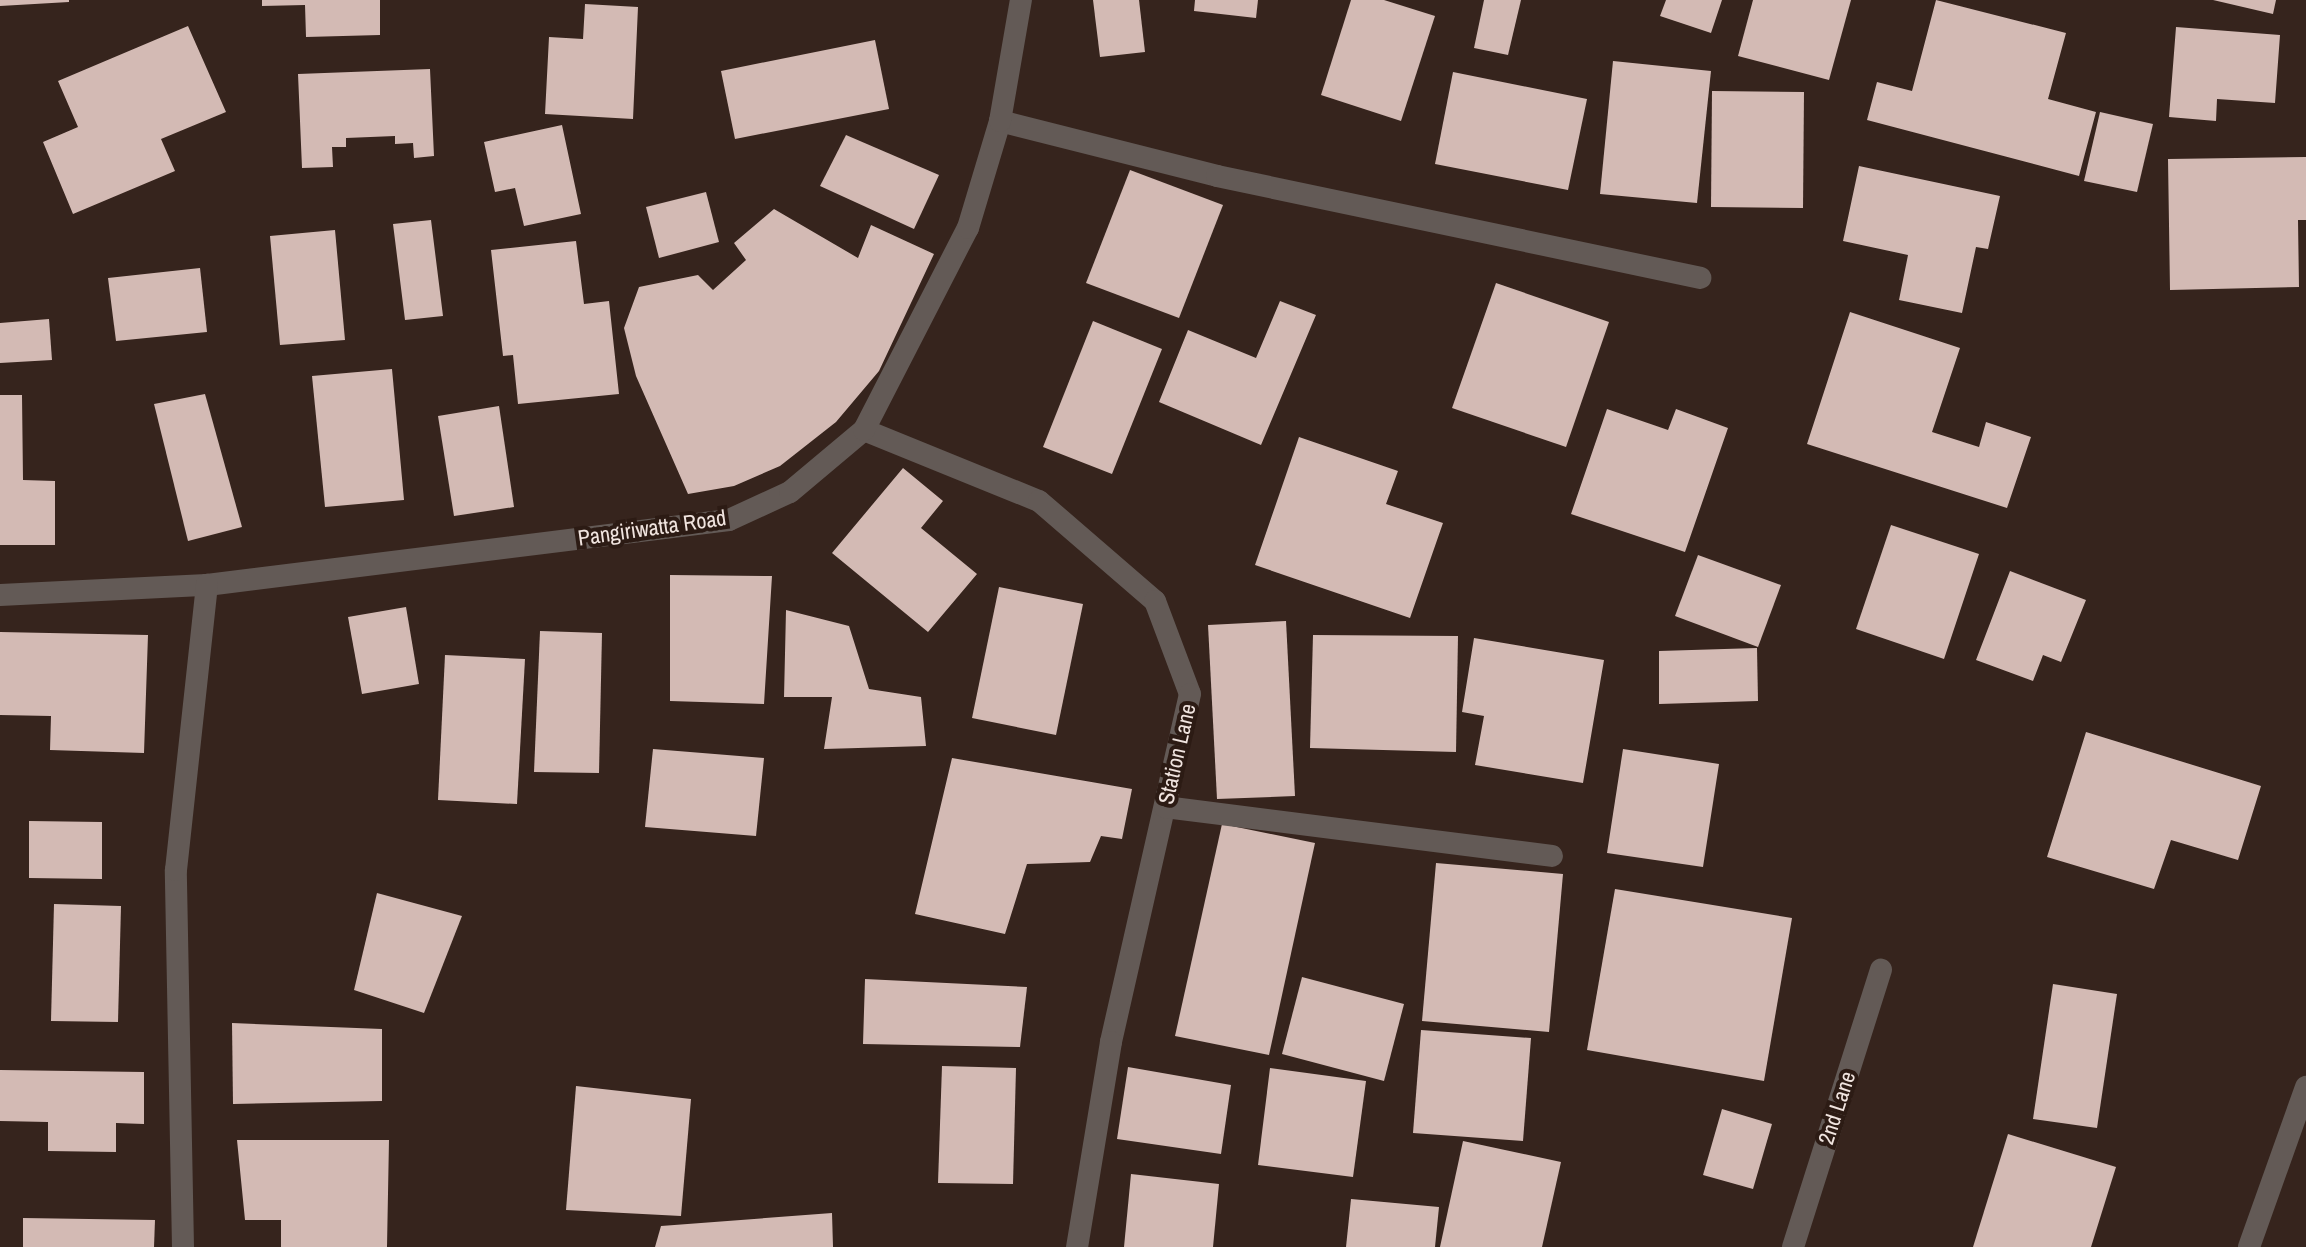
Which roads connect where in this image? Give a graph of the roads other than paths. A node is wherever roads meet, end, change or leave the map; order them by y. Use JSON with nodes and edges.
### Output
{"nodes":[{"id":1,"x":1016,"y":1,"type":"edge"},
{"id":2,"x":1000,"y":121,"type":"junction"},
{"id":3,"x":1700,"y":278,"type":"dead end"},
{"id":4,"x":864,"y":430,"type":"junction"},
{"id":5,"x":207,"y":585,"type":"junction"},
{"id":6,"x":0,"y":595,"type":"edge"},
{"id":7,"x":1165,"y":807,"type":"junction"},
{"id":8,"x":1552,"y":856,"type":"dead end"},
{"id":9,"x":1881,"y":970,"type":"dead end"},
{"id":10,"x":2306,"y":1087,"type":"edge"},
{"id":11,"x":183,"y":1247,"type":"edge"},
{"id":12,"x":1077,"y":1247,"type":"edge"},
{"id":13,"x":1793,"y":1247,"type":"edge"},
{"id":14,"x":2249,"y":1247,"type":"edge"}],
"edges":[{"from":1,"to":2,"type":"street","name":"Pangiriwatta Road"},
{"from":2,"to":3,"type":"street"},
{"from":2,"to":4,"type":"street","name":"Pangiriwatta Road"},
{"from":4,"to":5,"type":"street","name":"Pangiriwatta Road"},
{"from":4,"to":7,"type":"street","name":"Station Lane"},
{"from":5,"to":6,"type":"street","name":"Pangiriwatta Road"},
{"from":5,"to":11,"type":"street"},
{"from":7,"to":8,"type":"street"},
{"from":7,"to":12,"type":"street","name":"Station Lane"},
{"from":9,"to":13,"type":"street","name":"2nd Lane"},
{"from":10,"to":14,"type":"street"}]}
